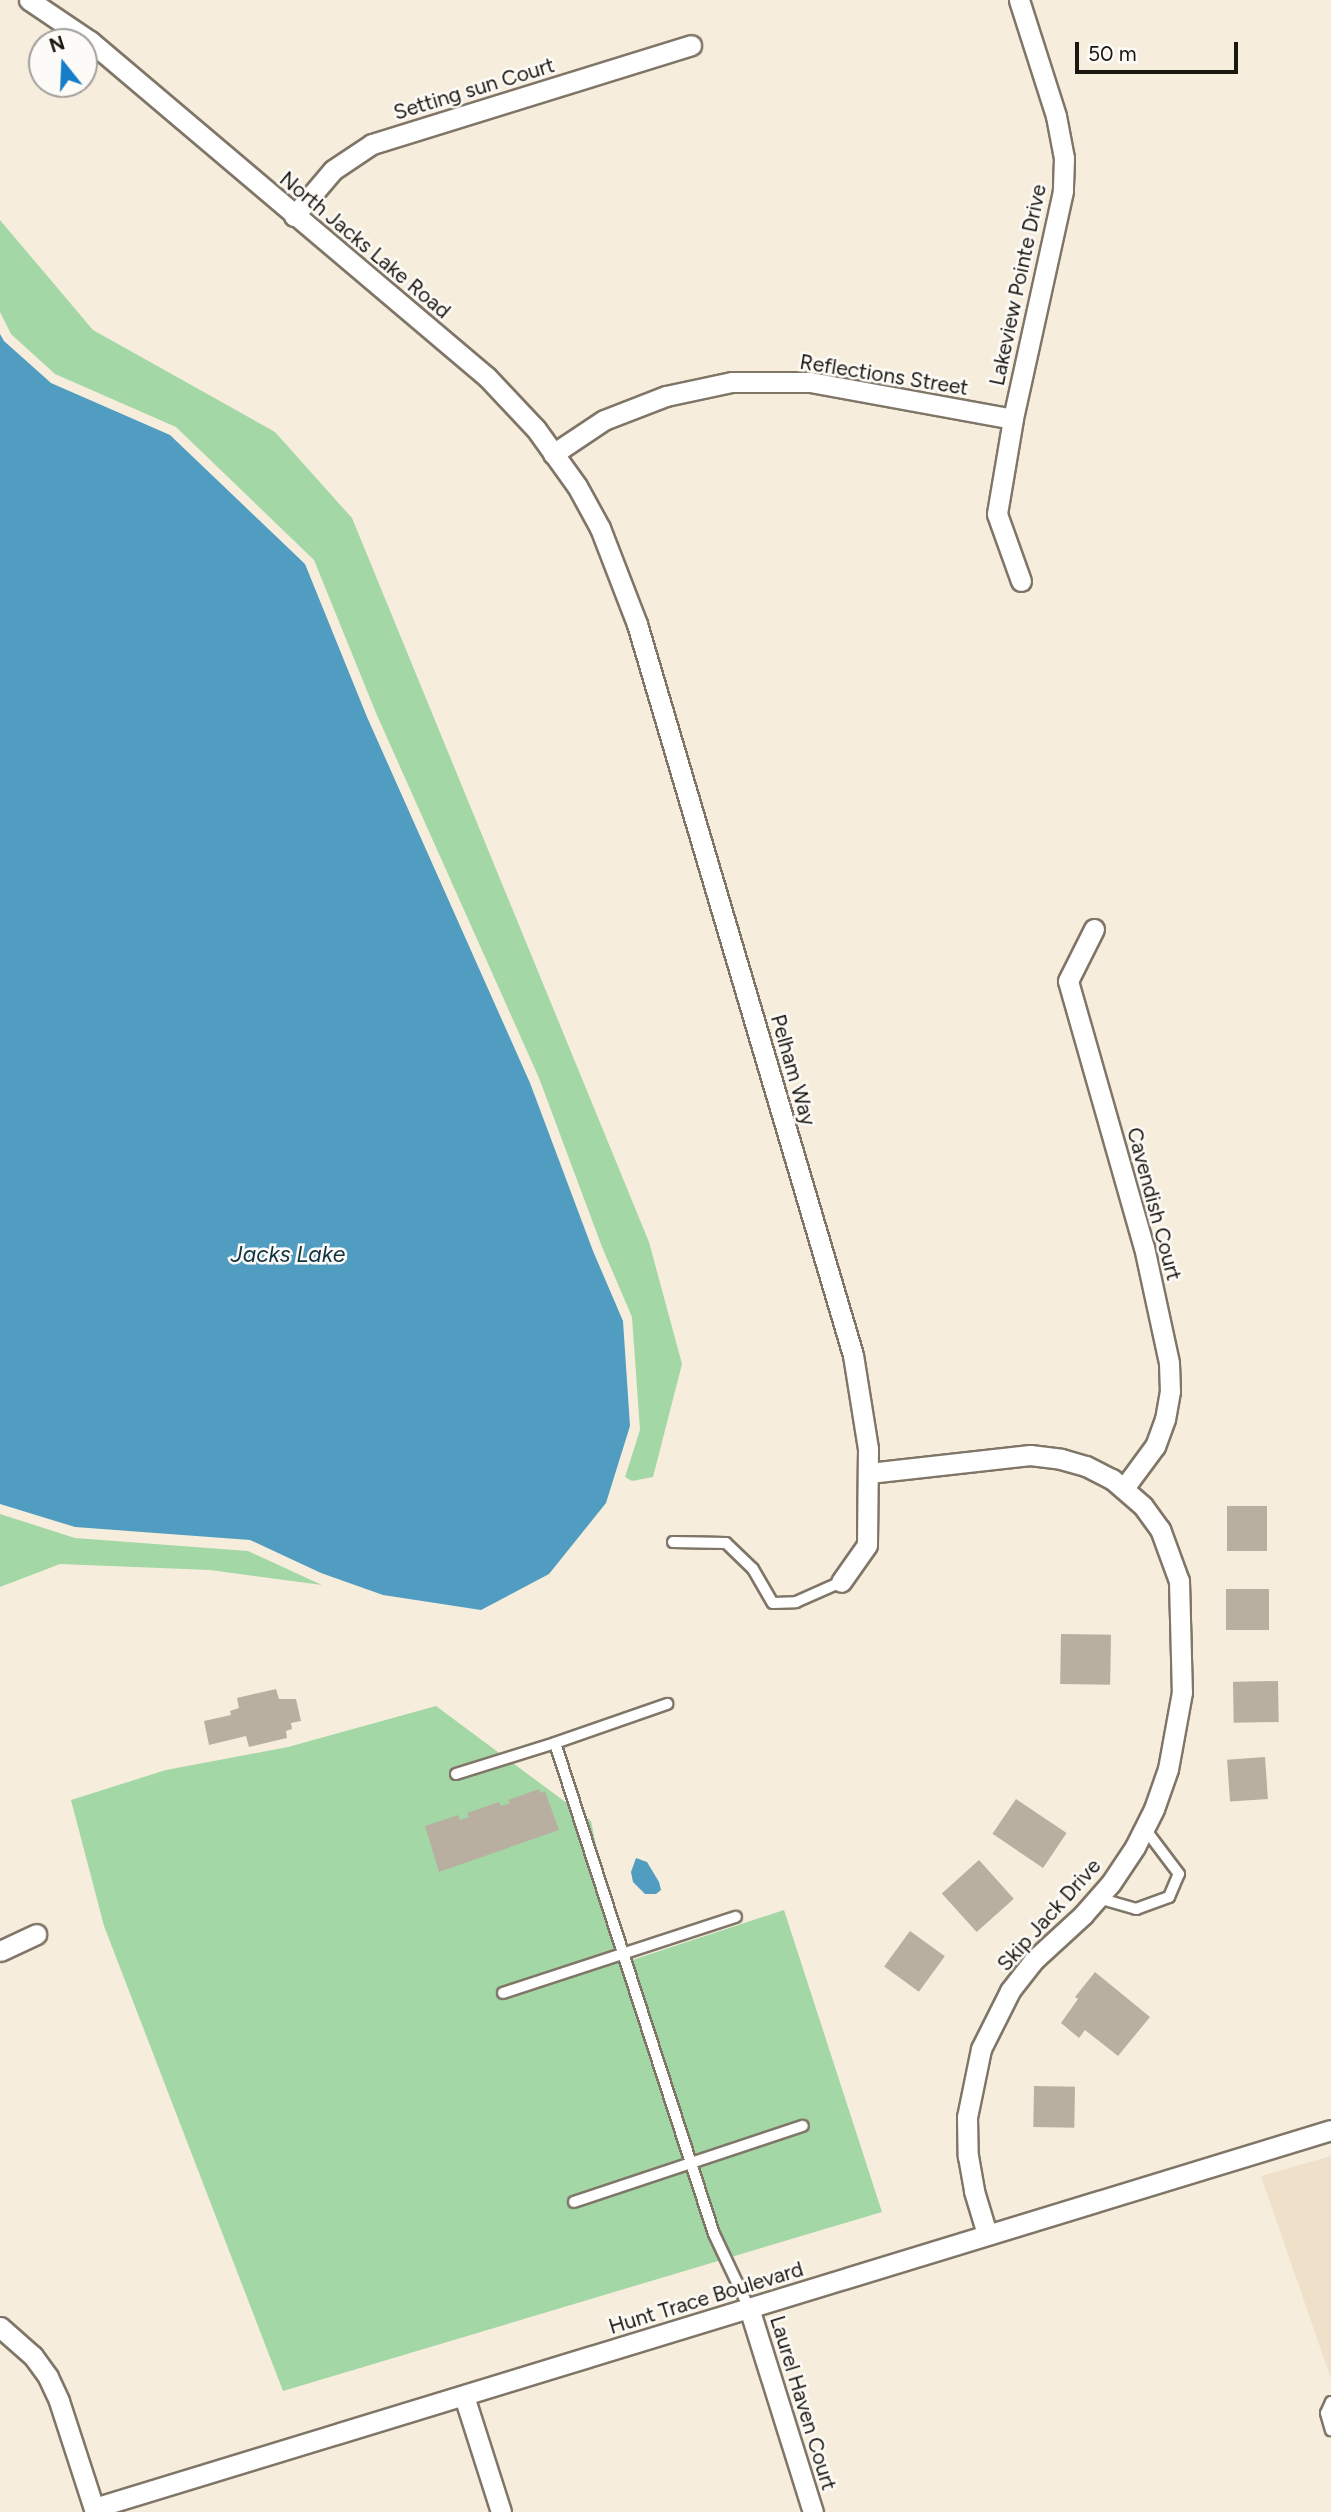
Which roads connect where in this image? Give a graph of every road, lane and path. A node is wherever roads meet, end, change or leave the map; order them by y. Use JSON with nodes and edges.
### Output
{"nodes":[{"id":1,"x":29,"y":0,"type":"edge"},
{"id":2,"x":1019,"y":0,"type":"edge"},
{"id":3,"x":691,"y":45,"type":"dead end"},
{"id":4,"x":294,"y":216,"type":"junction"},
{"id":5,"x":1013,"y":419,"type":"junction"},
{"id":6,"x":553,"y":454,"type":"junction"},
{"id":7,"x":618,"y":573,"type":"joint"},
{"id":8,"x":1021,"y":581,"type":"dead end"},
{"id":9,"x":1094,"y":929,"type":"dead end"},
{"id":10,"x":869,"y":1474,"type":"junction"},
{"id":11,"x":1124,"y":1488,"type":"junction"},
{"id":12,"x":673,"y":1542,"type":"dead end"},
{"id":13,"x":841,"y":1582,"type":"joint"},
{"id":14,"x":667,"y":1704,"type":"dead end"},
{"id":15,"x":555,"y":1743,"type":"junction"},
{"id":16,"x":456,"y":1774,"type":"dead end"},
{"id":17,"x":1144,"y":1828,"type":"junction"},
{"id":18,"x":1098,"y":1898,"type":"junction"},
{"id":19,"x":736,"y":1917,"type":"dead end"},
{"id":20,"x":36,"y":1934,"type":"dead end"},
{"id":21,"x":0,"y":1951,"type":"edge"},
{"id":22,"x":624,"y":1954,"type":"junction"},
{"id":23,"x":503,"y":1993,"type":"dead end"},
{"id":24,"x":803,"y":2126,"type":"dead end"},
{"id":25,"x":1331,"y":2130,"type":"edge"},
{"id":26,"x":691,"y":2161,"type":"junction"},
{"id":27,"x":574,"y":2202,"type":"dead end"},
{"id":28,"x":987,"y":2234,"type":"junction"},
{"id":29,"x":749,"y":2308,"type":"junction"},
{"id":30,"x":0,"y":2327,"type":"edge"},
{"id":31,"x":464,"y":2396,"type":"junction"},
{"id":32,"x":1331,"y":2402,"type":"edge"},
{"id":33,"x":1331,"y":2430,"type":"edge"},
{"id":34,"x":95,"y":2510,"type":"edge"},
{"id":35,"x":501,"y":2512,"type":"edge"},
{"id":36,"x":813,"y":2512,"type":"edge"}],
"edges":[{"from":1,"to":4,"type":"street","name":"North Jacks Lake Road"},
{"from":2,"to":5,"type":"street","name":"Lakeview Pointe Drive"},
{"from":3,"to":4,"type":"street","name":"Setting sun Court"},
{"from":4,"to":6,"type":"street","name":"North Jacks Lake Road"},
{"from":5,"to":6,"type":"street","name":"Reflections Street"},
{"from":5,"to":8,"type":"street","name":"Lakeview Pointe Drive"},
{"from":6,"to":7,"type":"street","name":"North Jacks Lake Road"},
{"from":7,"to":10,"type":"street","name":"Pelham Way"},
{"from":9,"to":11,"type":"street","name":"Cavendish Court"},
{"from":10,"to":11,"type":"street","name":"Skip Jack Drive"},
{"from":10,"to":13,"type":"street","name":"Pelham Way"},
{"from":11,"to":17,"type":"street","name":"Skip Jack Drive"},
{"from":12,"to":13,"type":"lane"},
{"from":14,"to":15,"type":"lane"},
{"from":15,"to":16,"type":"lane"},
{"from":15,"to":22,"type":"lane"},
{"from":17,"to":18,"type":"street","name":"Skip Jack Drive"},
{"from":17,"to":18,"type":"lane"},
{"from":18,"to":28,"type":"street","name":"Skip Jack Drive"},
{"from":19,"to":22,"type":"lane"},
{"from":20,"to":21,"type":"street"},
{"from":22,"to":23,"type":"lane"},
{"from":22,"to":26,"type":"lane"},
{"from":24,"to":26,"type":"lane"},
{"from":25,"to":28,"type":"street","name":"Hunt Trace Boulevard"},
{"from":26,"to":27,"type":"lane"},
{"from":26,"to":29,"type":"lane"},
{"from":28,"to":29,"type":"street","name":"Hunt Trace Boulevard"},
{"from":29,"to":31,"type":"street","name":"Hunt Trace Boulevard"},
{"from":29,"to":36,"type":"street","name":"Laurel Haven Court"},
{"from":30,"to":34,"type":"street"},
{"from":31,"to":34,"type":"street","name":"Hunt Trace Boulevard"},
{"from":31,"to":35,"type":"street"},
{"from":32,"to":33,"type":"lane"}]}
